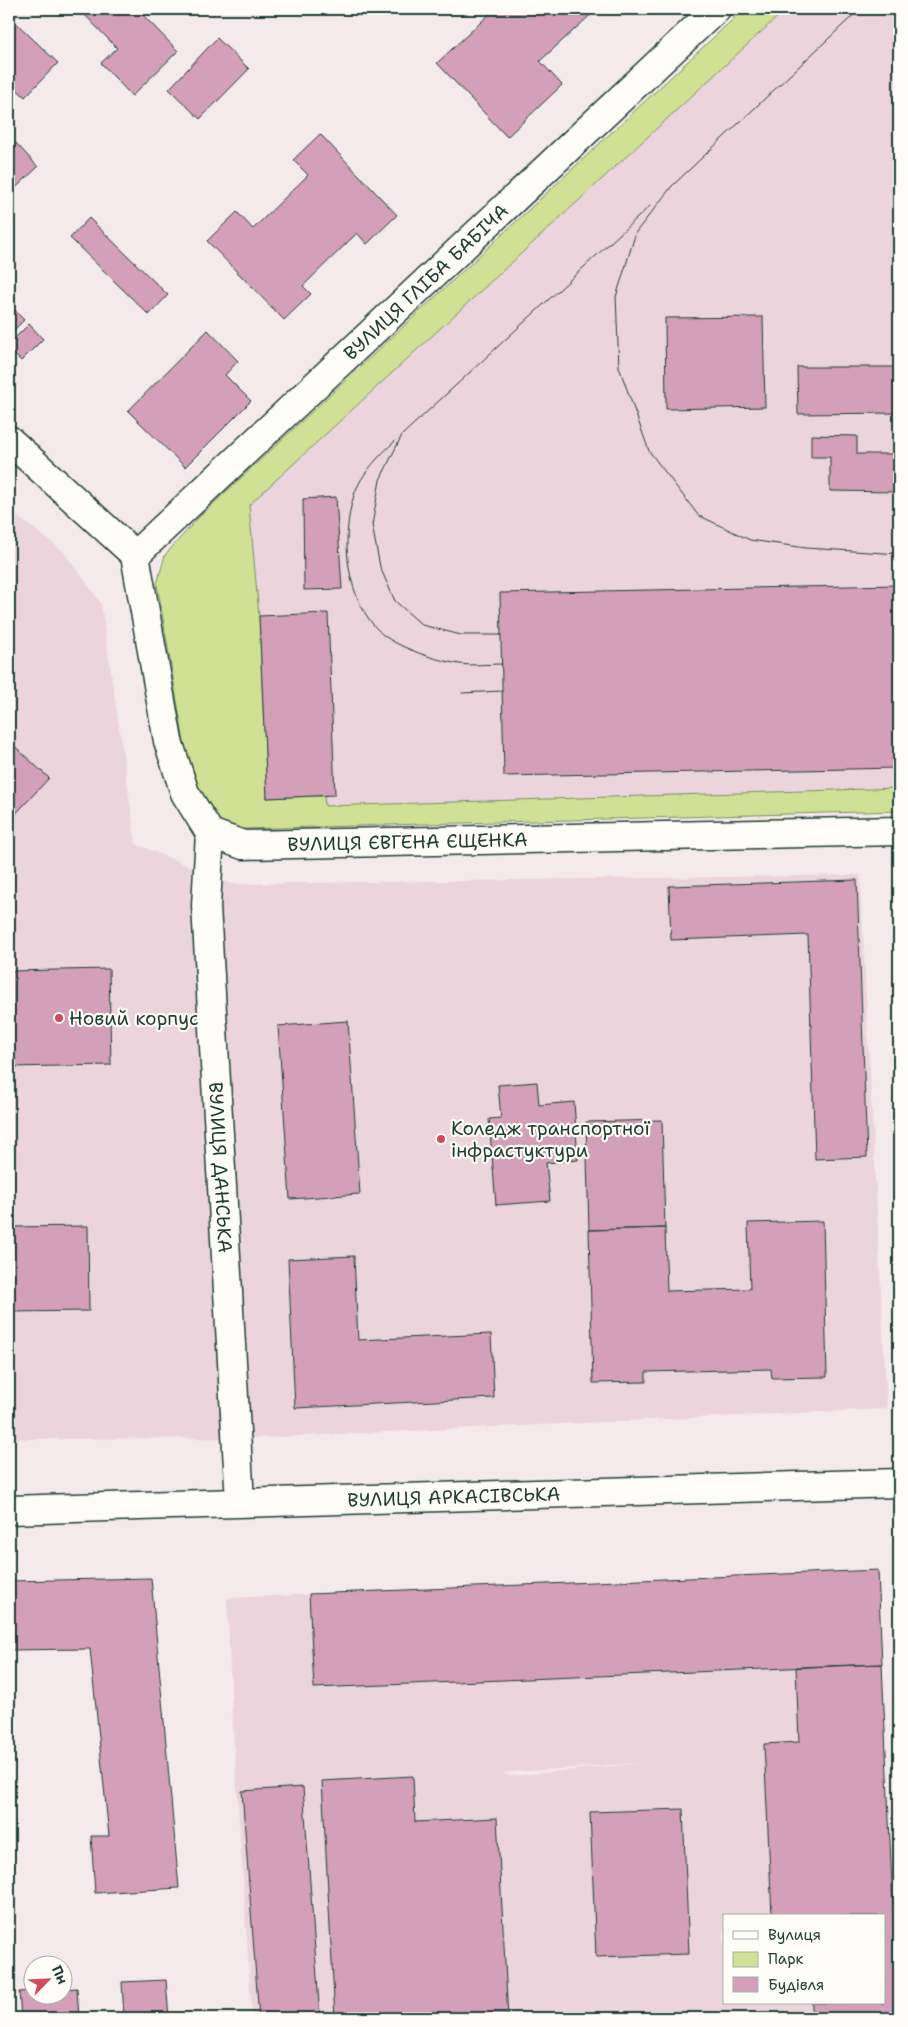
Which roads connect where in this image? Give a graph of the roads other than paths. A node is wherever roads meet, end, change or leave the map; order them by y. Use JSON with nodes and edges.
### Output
{"nodes":[{"id":1,"x":716,"y":9,"type":"edge"},
{"id":2,"x":9,"y":440,"type":"edge"},
{"id":3,"x":135,"y":555,"type":"junction"},
{"id":4,"x":899,"y":831,"type":"edge"},
{"id":5,"x":210,"y":833,"type":"junction"},
{"id":6,"x":899,"y":1484,"type":"edge"},
{"id":7,"x":240,"y":1502,"type":"junction"},
{"id":8,"x":9,"y":1510,"type":"edge"}],
"edges":[{"from":1,"to":3,"type":"street","name":"ВУЛИЦЯ ГЛІБА БАБІЧА"},
{"from":2,"to":3,"type":"street"},
{"from":3,"to":5,"type":"street"},
{"from":4,"to":5,"type":"street","name":"ВУЛИЦЯ ЄВГЕНА ЄЩЕНКА"},
{"from":5,"to":7,"type":"street","name":"ВУЛИЦЯ ДАНСЬКА"},
{"from":6,"to":7,"type":"street","name":"ВУЛИЦЯ АРКАСІВСЬКА"},
{"from":7,"to":8,"type":"street","name":"ВУЛИЦЯ АРКАСІВСЬКА"}]}
